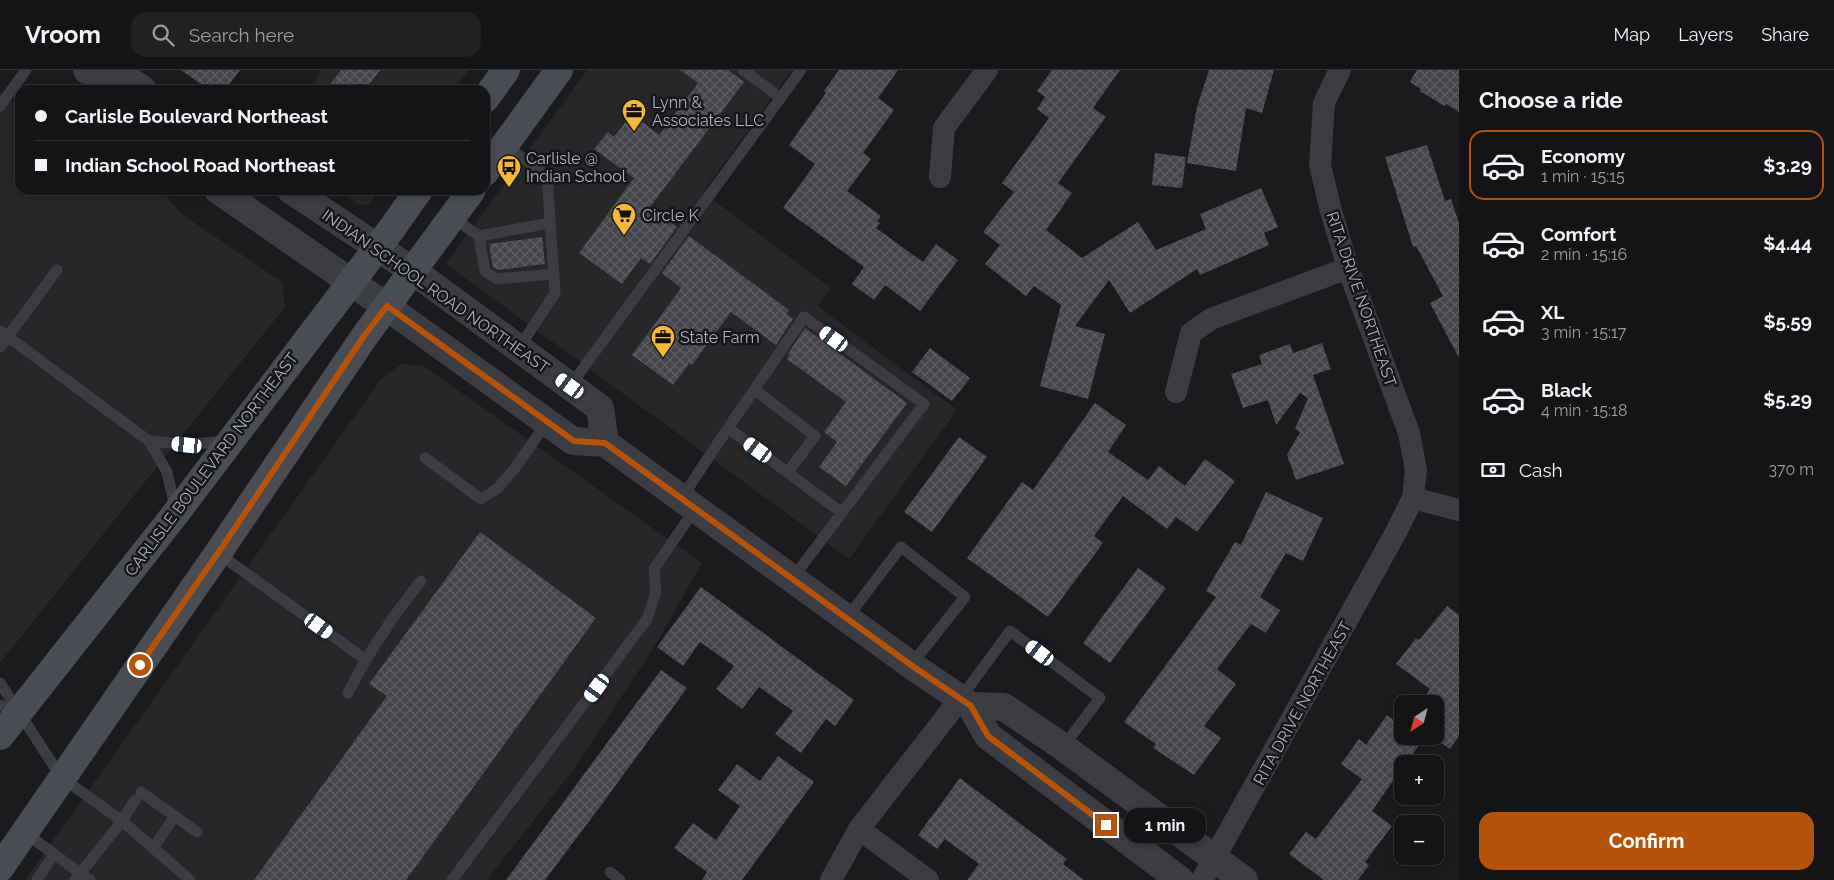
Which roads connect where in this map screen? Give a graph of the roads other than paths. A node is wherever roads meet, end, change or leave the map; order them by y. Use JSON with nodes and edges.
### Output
{"nodes":[{"id":1,"x":26,"y":70,"type":"edge"},
{"id":2,"x":80,"y":70,"type":"edge"},
{"id":3,"x":87,"y":70,"type":"edge"},
{"id":4,"x":506,"y":70,"type":"edge"},
{"id":5,"x":559,"y":70,"type":"edge"},
{"id":6,"x":743,"y":70,"type":"edge"},
{"id":7,"x":801,"y":70,"type":"edge"},
{"id":8,"x":987,"y":70,"type":"edge"},
{"id":9,"x":1340,"y":70,"type":"edge"},
{"id":10,"x":126,"y":81,"type":"edge"},
{"id":11,"x":15,"y":85,"type":"edge"},
{"id":12,"x":15,"y":85,"type":"edge"},
{"id":13,"x":88,"y":85,"type":"edge"},
{"id":14,"x":490,"y":92,"type":"edge"},
{"id":15,"x":781,"y":98,"type":"junction"},
{"id":16,"x":0,"y":106,"type":"edge"},
{"id":17,"x":505,"y":145,"type":"junction"},
{"id":18,"x":490,"y":165,"type":"edge"},
{"id":19,"x":940,"y":177,"type":"dead end"},
{"id":20,"x":225,"y":195,"type":"edge"},
{"id":21,"x":299,"y":195,"type":"edge"},
{"id":22,"x":415,"y":195,"type":"edge"},
{"id":23,"x":468,"y":195,"type":"edge"},
{"id":24,"x":452,"y":216,"type":"junction"},
{"id":25,"x":550,"y":223,"type":"junction"},
{"id":26,"x":479,"y":236,"type":"junction"},
{"id":27,"x":378,"y":246,"type":"junction"},
{"id":28,"x":1348,"y":268,"type":"junction"},
{"id":29,"x":57,"y":270,"type":"dead end"},
{"id":30,"x":413,"y":270,"type":"junction"},
{"id":31,"x":554,"y":274,"type":"junction"},
{"id":32,"x":351,"y":282,"type":"junction"},
{"id":33,"x":387,"y":306,"type":"junction"},
{"id":34,"x":4,"y":334,"type":"edge"},
{"id":35,"x":0,"y":347,"type":"edge"},
{"id":36,"x":518,"y":348,"type":"junction"},
{"id":37,"x":570,"y":386,"type":"junction"},
{"id":38,"x":755,"y":390,"type":"junction"},
{"id":39,"x":1176,"y":392,"type":"dead end"},
{"id":40,"x":547,"y":422,"type":"junction"},
{"id":41,"x":728,"y":428,"type":"junction"},
{"id":42,"x":232,"y":439,"type":"junction"},
{"id":43,"x":149,"y":441,"type":"junction"},
{"id":44,"x":605,"y":443,"type":"junction"},
{"id":45,"x":425,"y":458,"type":"dead end"},
{"id":46,"x":788,"y":472,"type":"junction"},
{"id":47,"x":1413,"y":498,"type":"junction"},
{"id":48,"x":688,"y":504,"type":"junction"},
{"id":49,"x":1459,"y":510,"type":"edge"},
{"id":50,"x":176,"y":512,"type":"junction"},
{"id":51,"x":842,"y":513,"type":"junction"},
{"id":52,"x":218,"y":553,"type":"junction"},
{"id":53,"x":792,"y":579,"type":"junction"},
{"id":54,"x":421,"y":581,"type":"dead end"},
{"id":55,"x":846,"y":618,"type":"junction"},
{"id":56,"x":366,"y":660,"type":"junction"},
{"id":57,"x":911,"y":665,"type":"junction"},
{"id":58,"x":0,"y":683,"type":"edge"},
{"id":59,"x":348,"y":693,"type":"dead end"},
{"id":60,"x":965,"y":702,"type":"junction"},
{"id":61,"x":10,"y":709,"type":"edge"},
{"id":62,"x":0,"y":736,"type":"edge"},
{"id":63,"x":1063,"y":748,"type":"junction"},
{"id":64,"x":61,"y":777,"type":"junction"},
{"id":65,"x":175,"y":816,"type":"junction"},
{"id":66,"x":122,"y":820,"type":"junction"},
{"id":67,"x":859,"y":829,"type":"junction"},
{"id":68,"x":24,"y":832,"type":"junction"},
{"id":69,"x":197,"y":832,"type":"dead end"},
{"id":70,"x":153,"y":848,"type":"junction"},
{"id":71,"x":54,"y":854,"type":"junction"},
{"id":72,"x":0,"y":868,"type":"edge"},
{"id":73,"x":1208,"y":869,"type":"edge"},
{"id":74,"x":610,"y":872,"type":"dead end"},
{"id":75,"x":78,"y":876,"type":"edge"},
{"id":76,"x":37,"y":880,"type":"edge"},
{"id":77,"x":90,"y":880,"type":"edge"},
{"id":78,"x":190,"y":880,"type":"edge"},
{"id":79,"x":452,"y":880,"type":"edge"},
{"id":80,"x":620,"y":880,"type":"edge"},
{"id":81,"x":831,"y":880,"type":"edge"},
{"id":82,"x":928,"y":880,"type":"edge"},
{"id":83,"x":1180,"y":880,"type":"edge"},
{"id":84,"x":1244,"y":880,"type":"edge"}],
"edges":[{"from":1,"to":12,"type":"lane"},
{"from":2,"to":13,"type":"street"},
{"from":3,"to":10,"type":"street"},
{"from":4,"to":14,"type":"main road"},
{"from":5,"to":17,"type":"main road"},
{"from":6,"to":15,"type":"lane"},
{"from":7,"to":15,"type":"lane"},
{"from":8,"to":19,"type":"street"},
{"from":9,"to":28,"type":"street","name":"RITA DRIVE NORTHEAST"},
{"from":11,"to":16,"type":"lane"},
{"from":15,"to":37,"type":"lane"},
{"from":17,"to":18,"type":"main road"},
{"from":17,"to":25,"type":"lane"},
{"from":20,"to":32,"type":"street"},
{"from":21,"to":27,"type":"street","name":"INDIAN SCHOOL ROAD NORTHEAST"},
{"from":22,"to":27,"type":"main road","name":"CARLISLE BOULEVARD NORTHEAST"},
{"from":23,"to":24,"type":"main road"},
{"from":24,"to":26,"type":"lane"},
{"from":24,"to":30,"type":"main road"},
{"from":25,"to":26,"type":"lane"},
{"from":25,"to":31,"type":"lane"},
{"from":26,"to":31,"type":"lane"},
{"from":27,"to":30,"type":"street","name":"INDIAN SCHOOL ROAD NORTHEAST"},
{"from":27,"to":32,"type":"main road","name":"CARLISLE BOULEVARD NORTHEAST"},
{"from":28,"to":39,"type":"street"},
{"from":28,"to":47,"type":"street","name":"RITA DRIVE NORTHEAST"},
{"from":29,"to":34,"type":"lane"},
{"from":30,"to":33,"type":"main road"},
{"from":30,"to":36,"type":"street","name":"INDIAN SCHOOL ROAD NORTHEAST"},
{"from":31,"to":36,"type":"lane"},
{"from":32,"to":33,"type":"street"},
{"from":32,"to":42,"type":"main road","name":"CARLISLE BOULEVARD NORTHEAST"},
{"from":33,"to":40,"type":"street"},
{"from":33,"to":52,"type":"main road"},
{"from":34,"to":35,"type":"lane"},
{"from":34,"to":43,"type":"lane"},
{"from":36,"to":37,"type":"street","name":"INDIAN SCHOOL ROAD NORTHEAST"},
{"from":37,"to":44,"type":"street","name":"INDIAN SCHOOL ROAD NORTHEAST"},
{"from":38,"to":41,"type":"lane"},
{"from":38,"to":46,"type":"lane"},
{"from":38,"to":51,"type":"lane"},
{"from":40,"to":44,"type":"street"},
{"from":40,"to":45,"type":"lane"},
{"from":41,"to":46,"type":"lane"},
{"from":41,"to":48,"type":"lane"},
{"from":42,"to":43,"type":"lane"},
{"from":42,"to":50,"type":"main road","name":"CARLISLE BOULEVARD NORTHEAST"},
{"from":43,"to":50,"type":"lane"},
{"from":44,"to":48,"type":"street"},
{"from":46,"to":51,"type":"lane"},
{"from":47,"to":49,"type":"street"},
{"from":47,"to":73,"type":"street","name":"RITA DRIVE NORTHEAST"},
{"from":48,"to":53,"type":"street"},
{"from":48,"to":79,"type":"lane"},
{"from":50,"to":61,"type":"main road","name":"CARLISLE BOULEVARD NORTHEAST"},
{"from":51,"to":53,"type":"lane"},
{"from":52,"to":56,"type":"lane"},
{"from":52,"to":64,"type":"main road"},
{"from":53,"to":55,"type":"street"},
{"from":54,"to":56,"type":"lane"},
{"from":55,"to":57,"type":"street"},
{"from":55,"to":57,"type":"lane"},
{"from":56,"to":59,"type":"lane"},
{"from":57,"to":60,"type":"street"},
{"from":58,"to":61,"type":"lane"},
{"from":60,"to":63,"type":"street"},
{"from":60,"to":63,"type":"lane"},
{"from":60,"to":67,"type":"street"},
{"from":60,"to":83,"type":"street"},
{"from":61,"to":62,"type":"main road","name":"CARLISLE BOULEVARD NORTHEAST"},
{"from":61,"to":64,"type":"lane"},
{"from":63,"to":73,"type":"street"},
{"from":64,"to":66,"type":"lane"},
{"from":64,"to":68,"type":"main road"},
{"from":65,"to":66,"type":"lane"},
{"from":65,"to":69,"type":"lane"},
{"from":65,"to":70,"type":"lane"},
{"from":66,"to":70,"type":"lane"},
{"from":66,"to":75,"type":"lane"},
{"from":67,"to":81,"type":"street"},
{"from":67,"to":82,"type":"street"},
{"from":68,"to":71,"type":"lane"},
{"from":68,"to":72,"type":"main road"},
{"from":70,"to":78,"type":"lane"},
{"from":71,"to":75,"type":"lane"},
{"from":71,"to":76,"type":"lane"},
{"from":73,"to":84,"type":"street"},
{"from":74,"to":80,"type":"lane"},
{"from":75,"to":77,"type":"lane"}]}
